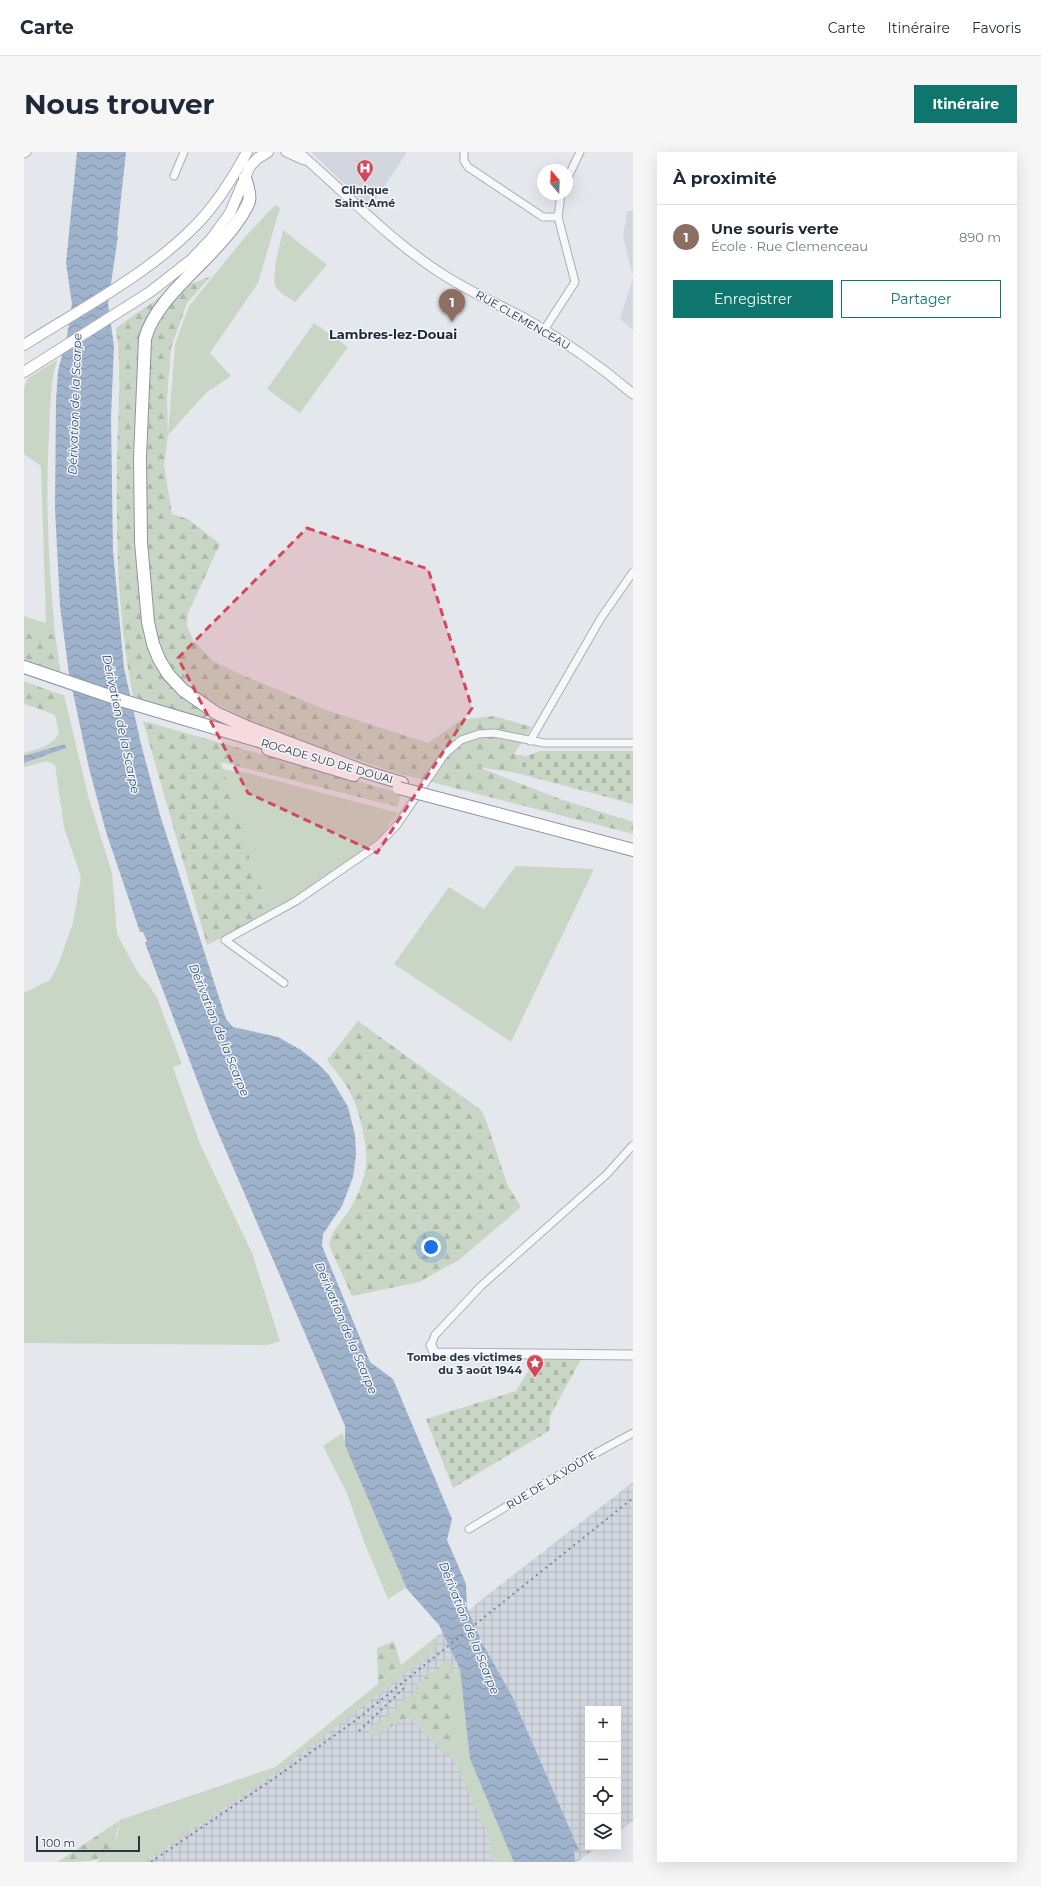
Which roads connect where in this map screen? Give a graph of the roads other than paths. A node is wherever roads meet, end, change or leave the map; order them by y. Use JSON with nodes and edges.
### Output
{"nodes":[{"id":1,"x":27,"y":152,"type":"edge"},
{"id":2,"x":184,"y":152,"type":"edge"},
{"id":3,"x":247,"y":152,"type":"edge"},
{"id":4,"x":266,"y":152,"type":"edge"},
{"id":5,"x":274,"y":152,"type":"edge"},
{"id":6,"x":286,"y":152,"type":"edge"},
{"id":7,"x":298,"y":152,"type":"edge"},
{"id":8,"x":464,"y":152,"type":"edge"},
{"id":9,"x":580,"y":152,"type":"edge"},
{"id":10,"x":24,"y":154,"type":"edge"},
{"id":11,"x":573,"y":167,"type":"edge"},
{"id":12,"x":320,"y":170,"type":"junction"},
{"id":13,"x":174,"y":176,"type":"dead end"},
{"id":14,"x":245,"y":178,"type":"junction"},
{"id":15,"x":560,"y":200,"type":"edge"},
{"id":16,"x":558,"y":217,"type":"junction"},
{"id":17,"x":544,"y":330,"type":"junction"},
{"id":18,"x":24,"y":345,"type":"edge"},
{"id":19,"x":24,"y":372,"type":"edge"},
{"id":20,"x":633,"y":394,"type":"edge"},
{"id":21,"x":632,"y":575,"type":"edge"},
{"id":22,"x":24,"y":667,"type":"edge"},
{"id":23,"x":24,"y":674,"type":"edge"},
{"id":24,"x":57,"y":683,"type":"junction"},
{"id":25,"x":146,"y":711,"type":"junction"},
{"id":26,"x":530,"y":741,"type":"junction"},
{"id":27,"x":633,"y":743,"type":"edge"},
{"id":28,"x":369,"y":773,"type":"junction"},
{"id":29,"x":401,"y":785,"type":"junction"},
{"id":30,"x":442,"y":796,"type":"junction"},
{"id":31,"x":633,"y":844,"type":"edge"},
{"id":32,"x":633,"y":850,"type":"edge"},
{"id":33,"x":284,"y":983,"type":"dead end"},
{"id":34,"x":633,"y":1145,"type":"edge"},
{"id":35,"x":431,"y":1345,"type":"joint"},
{"id":36,"x":633,"y":1356,"type":"edge"},
{"id":37,"x":633,"y":1434,"type":"edge"},
{"id":38,"x":470,"y":1529,"type":"dead end"}],
"edges":[{"from":1,"to":10,"type":"street"},
{"from":2,"to":13,"type":"street"},
{"from":3,"to":18,"type":"main road"},
{"from":4,"to":5,"type":"main road"},
{"from":4,"to":14,"type":"main road"},
{"from":6,"to":12,"type":"street","name":"RUE CLEMENCEAU"},
{"from":7,"to":12,"type":"street","name":"RUE CLEMENCEAU"},
{"from":8,"to":16,"type":"street"},
{"from":9,"to":11,"type":"street"},
{"from":12,"to":17,"type":"street","name":"RUE CLEMENCEAU"},
{"from":14,"to":19,"type":"main road"},
{"from":14,"to":28,"type":"highway"},
{"from":15,"to":16,"type":"street"},
{"from":16,"to":17,"type":"street"},
{"from":17,"to":20,"type":"street","name":"RUE CLEMENCEAU"},
{"from":21,"to":26,"type":"street"},
{"from":22,"to":24,"type":"highway","name":"ROCADE SUD DE DOUAI"},
{"from":23,"to":24,"type":"highway","name":"ROCADE SUD DE DOUAI"},
{"from":24,"to":25,"type":"highway","name":"ROCADE SUD DE DOUAI"},
{"from":25,"to":28,"type":"highway","name":"ROCADE SUD DE DOUAI"},
{"from":25,"to":29,"type":"highway","name":"ROCADE SUD DE DOUAI"},
{"from":26,"to":27,"type":"street"},
{"from":26,"to":33,"type":"street"},
{"from":28,"to":29,"type":"highway","name":"ROCADE SUD DE DOUAI"},
{"from":29,"to":30,"type":"highway","name":"ROCADE SUD DE DOUAI"},
{"from":30,"to":31,"type":"highway","name":"ROCADE SUD DE DOUAI"},
{"from":30,"to":32,"type":"highway","name":"ROCADE SUD DE DOUAI"},
{"from":34,"to":35,"type":"street"},
{"from":35,"to":36,"type":"street"},
{"from":37,"to":38,"type":"street","name":"RUE DE LA VOÛTE"}]}
